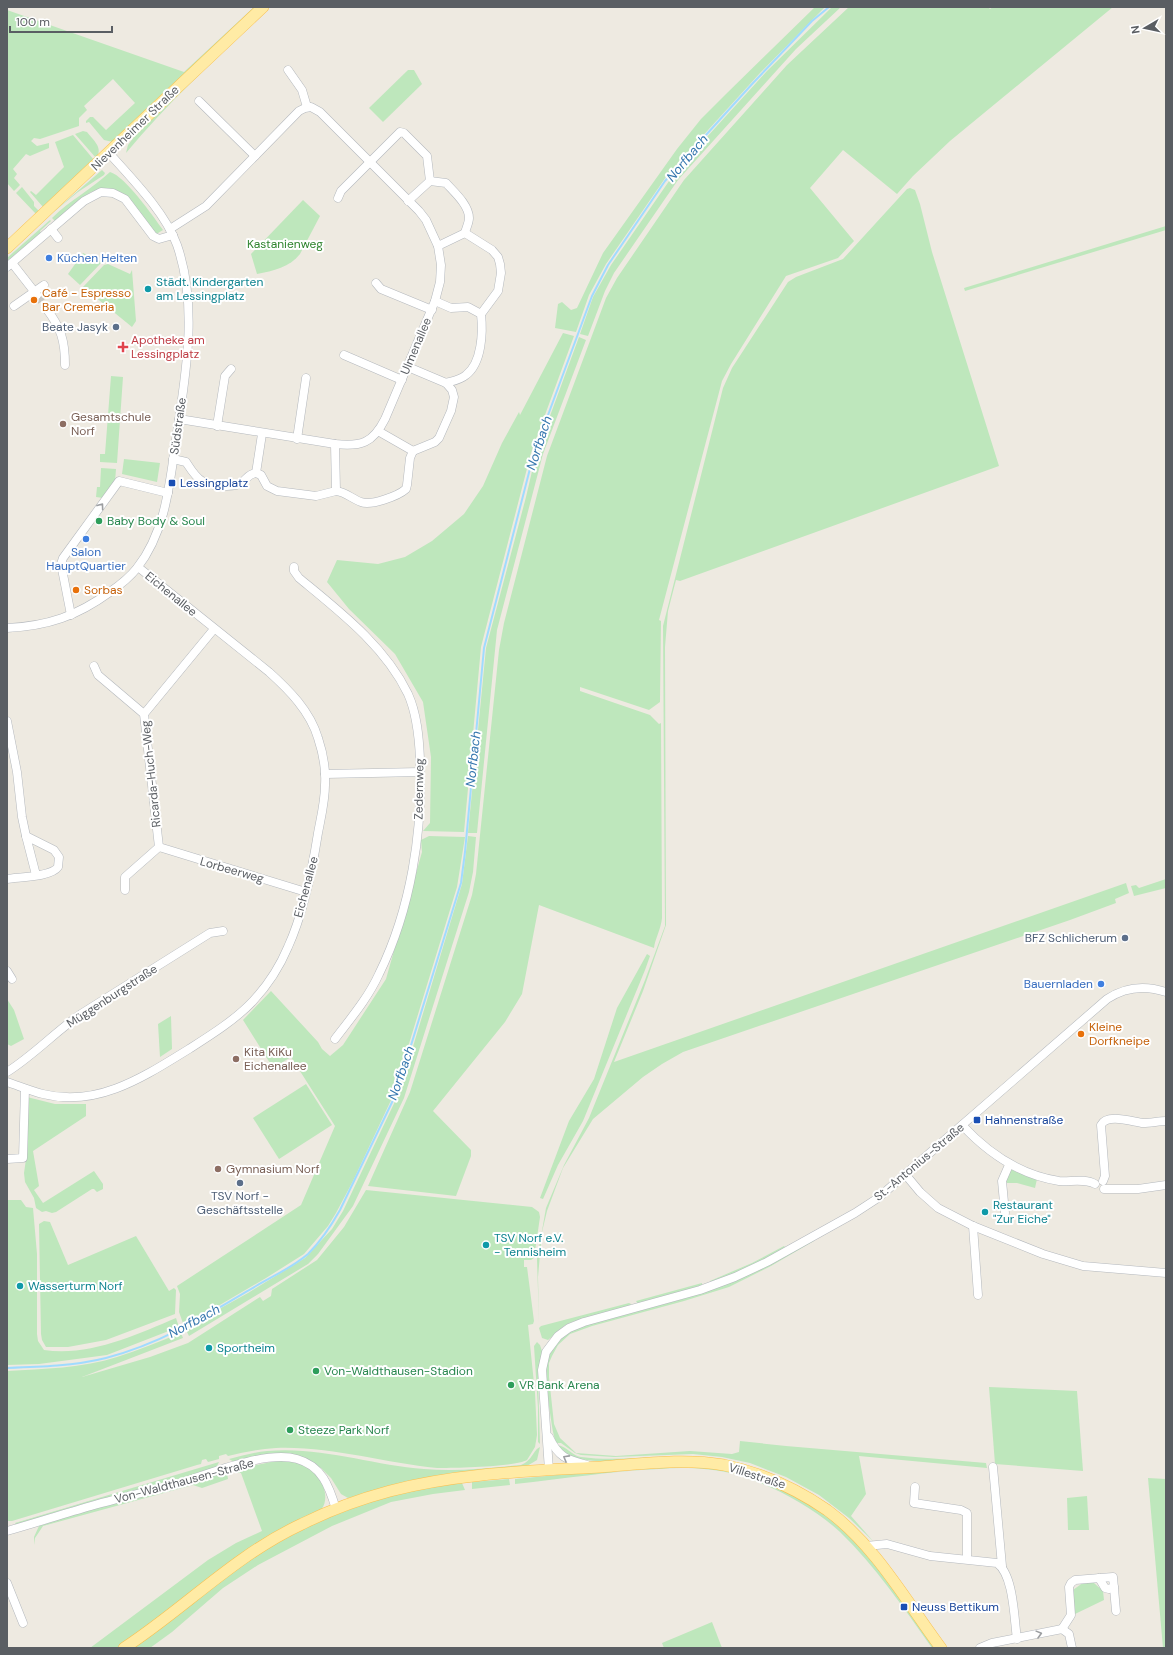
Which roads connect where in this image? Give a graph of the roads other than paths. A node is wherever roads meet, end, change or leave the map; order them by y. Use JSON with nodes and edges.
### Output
{"nodes":[{"id":1,"x":263,"y":7,"type":"edge"},
{"id":2,"x":288,"y":70,"type":"dead end"},
{"id":3,"x":199,"y":101,"type":"dead end"},
{"id":4,"x":307,"y":107,"type":"junction"},
{"id":5,"x":109,"y":153,"type":"junction"},
{"id":6,"x":255,"y":156,"type":"junction"},
{"id":7,"x":370,"y":162,"type":"junction"},
{"id":8,"x":430,"y":181,"type":"junction"},
{"id":9,"x":338,"y":198,"type":"dead end"},
{"id":10,"x":408,"y":200,"type":"junction"},
{"id":11,"x":51,"y":229,"type":"junction"},
{"id":12,"x":172,"y":232,"type":"junction"},
{"id":13,"x":465,"y":233,"type":"junction"},
{"id":14,"x":58,"y":238,"type":"dead end"},
{"id":15,"x":438,"y":246,"type":"junction"},
{"id":16,"x":7,"y":248,"type":"edge"},
{"id":17,"x":9,"y":265,"type":"edge"},
{"id":18,"x":376,"y":283,"type":"dead end"},
{"id":19,"x":44,"y":285,"type":"dead end"},
{"id":20,"x":36,"y":293,"type":"junction"},
{"id":21,"x":435,"y":301,"type":"junction"},
{"id":22,"x":14,"y":306,"type":"dead end"},
{"id":23,"x":46,"y":308,"type":"tunnel mouth"},
{"id":24,"x":432,"y":310,"type":"junction"},
{"id":25,"x":482,"y":314,"type":"junction"},
{"id":26,"x":344,"y":355,"type":"dead end"},
{"id":27,"x":65,"y":365,"type":"dead end"},
{"id":28,"x":408,"y":367,"type":"junction"},
{"id":29,"x":231,"y":368,"type":"dead end"},
{"id":30,"x":306,"y":378,"type":"dead end"},
{"id":31,"x":402,"y":380,"type":"junction"},
{"id":32,"x":446,"y":384,"type":"junction"},
{"id":33,"x":179,"y":419,"type":"junction"},
{"id":34,"x":217,"y":426,"type":"junction"},
{"id":35,"x":378,"y":431,"type":"junction"},
{"id":36,"x":262,"y":434,"type":"junction"},
{"id":37,"x":297,"y":439,"type":"junction"},
{"id":38,"x":335,"y":444,"type":"junction"},
{"id":39,"x":413,"y":451,"type":"junction"},
{"id":40,"x":173,"y":459,"type":"junction"},
{"id":41,"x":256,"y":473,"type":"junction"},
{"id":42,"x":336,"y":491,"type":"junction"},
{"id":43,"x":168,"y":493,"type":"junction"},
{"id":44,"x":138,"y":567,"type":"junction"},
{"id":45,"x":294,"y":567,"type":"dead end"},
{"id":46,"x":71,"y":615,"type":"junction"},
{"id":47,"x":7,"y":628,"type":"edge"},
{"id":48,"x":214,"y":629,"type":"junction"},
{"id":49,"x":94,"y":666,"type":"dead end"},
{"id":50,"x":144,"y":714,"type":"junction"},
{"id":51,"x":7,"y":721,"type":"edge"},
{"id":52,"x":10,"y":744,"type":"edge"},
{"id":53,"x":420,"y":772,"type":"junction"},
{"id":54,"x":325,"y":774,"type":"junction"},
{"id":55,"x":26,"y":836,"type":"junction"},
{"id":56,"x":159,"y":847,"type":"junction"},
{"id":57,"x":36,"y":875,"type":"junction"},
{"id":58,"x":7,"y":879,"type":"edge"},
{"id":59,"x":125,"y":890,"type":"dead end"},
{"id":60,"x":306,"y":892,"type":"junction"},
{"id":61,"x":223,"y":931,"type":"dead end"},
{"id":62,"x":7,"y":971,"type":"edge"},
{"id":63,"x":12,"y":979,"type":"dead end"},
{"id":64,"x":1166,"y":992,"type":"edge"},
{"id":65,"x":335,"y":1039,"type":"dead end"},
{"id":66,"x":7,"y":1072,"type":"edge"},
{"id":67,"x":7,"y":1082,"type":"edge"},
{"id":68,"x":25,"y":1089,"type":"junction"},
{"id":69,"x":1166,"y":1121,"type":"edge"},
{"id":70,"x":962,"y":1125,"type":"junction"},
{"id":71,"x":7,"y":1159,"type":"edge"},
{"id":72,"x":1009,"y":1165,"type":"junction"},
{"id":73,"x":905,"y":1174,"type":"junction"},
{"id":74,"x":1103,"y":1185,"type":"junction"},
{"id":75,"x":1166,"y":1185,"type":"edge"},
{"id":76,"x":1005,"y":1213,"type":"dead end"},
{"id":77,"x":973,"y":1226,"type":"junction"},
{"id":78,"x":1166,"y":1273,"type":"edge"},
{"id":79,"x":978,"y":1295,"type":"dead end"},
{"id":80,"x":547,"y":1431,"type":"junction"},
{"id":81,"x":598,"y":1467,"type":"junction"},
{"id":82,"x":993,"y":1467,"type":"dead end"},
{"id":83,"x":549,"y":1470,"type":"junction"},
{"id":84,"x":915,"y":1487,"type":"dead end"},
{"id":85,"x":336,"y":1509,"type":"junction"},
{"id":86,"x":7,"y":1531,"type":"edge"},
{"id":87,"x":866,"y":1546,"type":"junction"},
{"id":88,"x":967,"y":1560,"type":"junction"},
{"id":89,"x":1002,"y":1566,"type":"junction"},
{"id":90,"x":7,"y":1583,"type":"edge"},
{"id":91,"x":1116,"y":1611,"type":"dead end"},
{"id":92,"x":24,"y":1623,"type":"dead end"},
{"id":93,"x":1062,"y":1629,"type":"junction"},
{"id":94,"x":1016,"y":1639,"type":"junction"},
{"id":95,"x":124,"y":1648,"type":"edge"},
{"id":96,"x":941,"y":1648,"type":"edge"},
{"id":97,"x":980,"y":1648,"type":"edge"},
{"id":98,"x":1072,"y":1648,"type":"edge"}],
"edges":[{"from":1,"to":5,"type":"main road","name":"Nievenheimer Straße"},
{"from":2,"to":4,"type":"street"},
{"from":3,"to":6,"type":"street"},
{"from":4,"to":6,"type":"street"},
{"from":4,"to":7,"type":"street","name":"Ulmenallee"},
{"from":5,"to":12,"type":"street","name":"Südstraße"},
{"from":5,"to":16,"type":"main road","name":"Nievenheimer Straße"},
{"from":6,"to":12,"type":"street"},
{"from":7,"to":8,"type":"street"},
{"from":7,"to":9,"type":"street"},
{"from":7,"to":10,"type":"street","name":"Ulmenallee"},
{"from":8,"to":10,"type":"street"},
{"from":8,"to":13,"type":"street"},
{"from":10,"to":15,"type":"street","name":"Ulmenallee"},
{"from":11,"to":12,"type":"street"},
{"from":11,"to":14,"type":"street"},
{"from":11,"to":17,"type":"street"},
{"from":12,"to":33,"type":"street","name":"Südstraße"},
{"from":13,"to":15,"type":"street"},
{"from":13,"to":25,"type":"street"},
{"from":15,"to":21,"type":"street","name":"Ulmenallee"},
{"from":17,"to":20,"type":"street"},
{"from":18,"to":24,"type":"street"},
{"from":19,"to":20,"type":"street"},
{"from":20,"to":22,"type":"street"},
{"from":21,"to":24,"type":"street","name":"Ulmenallee"},
{"from":21,"to":25,"type":"street"},
{"from":23,"to":27,"type":"street"},
{"from":24,"to":28,"type":"street","name":"Ulmenallee"},
{"from":25,"to":32,"type":"street"},
{"from":26,"to":31,"type":"street"},
{"from":28,"to":31,"type":"street","name":"Ulmenallee"},
{"from":28,"to":32,"type":"street"},
{"from":29,"to":34,"type":"street"},
{"from":30,"to":37,"type":"street"},
{"from":31,"to":35,"type":"street","name":"Ulmenallee"},
{"from":32,"to":39,"type":"street"},
{"from":33,"to":34,"type":"street","name":"Ulmenallee"},
{"from":33,"to":40,"type":"street","name":"Südstraße"},
{"from":34,"to":36,"type":"street","name":"Ulmenallee"},
{"from":35,"to":38,"type":"street","name":"Ulmenallee"},
{"from":35,"to":39,"type":"street"},
{"from":36,"to":37,"type":"street","name":"Ulmenallee"},
{"from":36,"to":41,"type":"street"},
{"from":37,"to":38,"type":"street","name":"Ulmenallee"},
{"from":38,"to":42,"type":"street"},
{"from":39,"to":42,"type":"street"},
{"from":40,"to":41,"type":"street"},
{"from":40,"to":43,"type":"street","name":"Südstraße"},
{"from":41,"to":42,"type":"street"},
{"from":43,"to":44,"type":"street","name":"Südstraße"},
{"from":46,"to":43,"type":"street","one_way":true},
{"from":44,"to":46,"type":"street","name":"Südstraße"},
{"from":44,"to":48,"type":"street","name":"Eichenallee"},
{"from":45,"to":53,"type":"street","name":"Zedernweg"},
{"from":46,"to":47,"type":"street","name":"Südstraße"},
{"from":48,"to":50,"type":"street"},
{"from":48,"to":54,"type":"street","name":"Eichenallee"},
{"from":49,"to":50,"type":"street","name":"Ricarda-Huch-Weg"},
{"from":50,"to":56,"type":"street","name":"Ricarda-Huch-Weg"},
{"from":51,"to":52,"type":"street"},
{"from":52,"to":55,"type":"street"},
{"from":53,"to":54,"type":"street"},
{"from":53,"to":65,"type":"street","name":"Zedernweg"},
{"from":54,"to":60,"type":"street","name":"Eichenallee"},
{"from":55,"to":57,"type":"street"},
{"from":55,"to":57,"type":"street"},
{"from":56,"to":59,"type":"street"},
{"from":56,"to":60,"type":"street","name":"Lorbeerweg"},
{"from":57,"to":58,"type":"street"},
{"from":60,"to":68,"type":"street","name":"Eichenallee"},
{"from":61,"to":66,"type":"street","name":"Müggenburgstraße"},
{"from":62,"to":63,"type":"street"},
{"from":64,"to":70,"type":"street","name":"St.-Antonius-Straße"},
{"from":67,"to":68,"type":"street","name":"Eichenallee"},
{"from":68,"to":71,"type":"street"},
{"from":69,"to":74,"type":"street"},
{"from":70,"to":72,"type":"street"},
{"from":70,"to":73,"type":"street","name":"St.-Antonius-Straße"},
{"from":72,"to":74,"type":"street"},
{"from":72,"to":76,"type":"street"},
{"from":73,"to":77,"type":"street"},
{"from":73,"to":80,"type":"street","name":"St.-Antonius-Straße"},
{"from":74,"to":75,"type":"street"},
{"from":77,"to":78,"type":"street"},
{"from":77,"to":79,"type":"street"},
{"from":81,"to":80,"type":"street","one_way":true},
{"from":80,"to":83,"type":"street","name":"St.-Antonius-Straße"},
{"from":81,"to":83,"type":"main road","name":"Villestraße"},
{"from":81,"to":87,"type":"main road","name":"Villestraße"},
{"from":82,"to":89,"type":"street"},
{"from":83,"to":85,"type":"main road","name":"Villestraße"},
{"from":84,"to":88,"type":"street"},
{"from":85,"to":86,"type":"street","name":"Von-Waldthausen-Straße"},
{"from":85,"to":95,"type":"main road","name":"Villestraße"},
{"from":87,"to":88,"type":"street"},
{"from":87,"to":96,"type":"main road","name":"Villestraße"},
{"from":88,"to":89,"type":"street"},
{"from":89,"to":94,"type":"street"},
{"from":90,"to":92,"type":"street"},
{"from":91,"to":93,"type":"street"},
{"from":94,"to":93,"type":"street","one_way":true},
{"from":93,"to":98,"type":"street"},
{"from":94,"to":97,"type":"street"}]}
